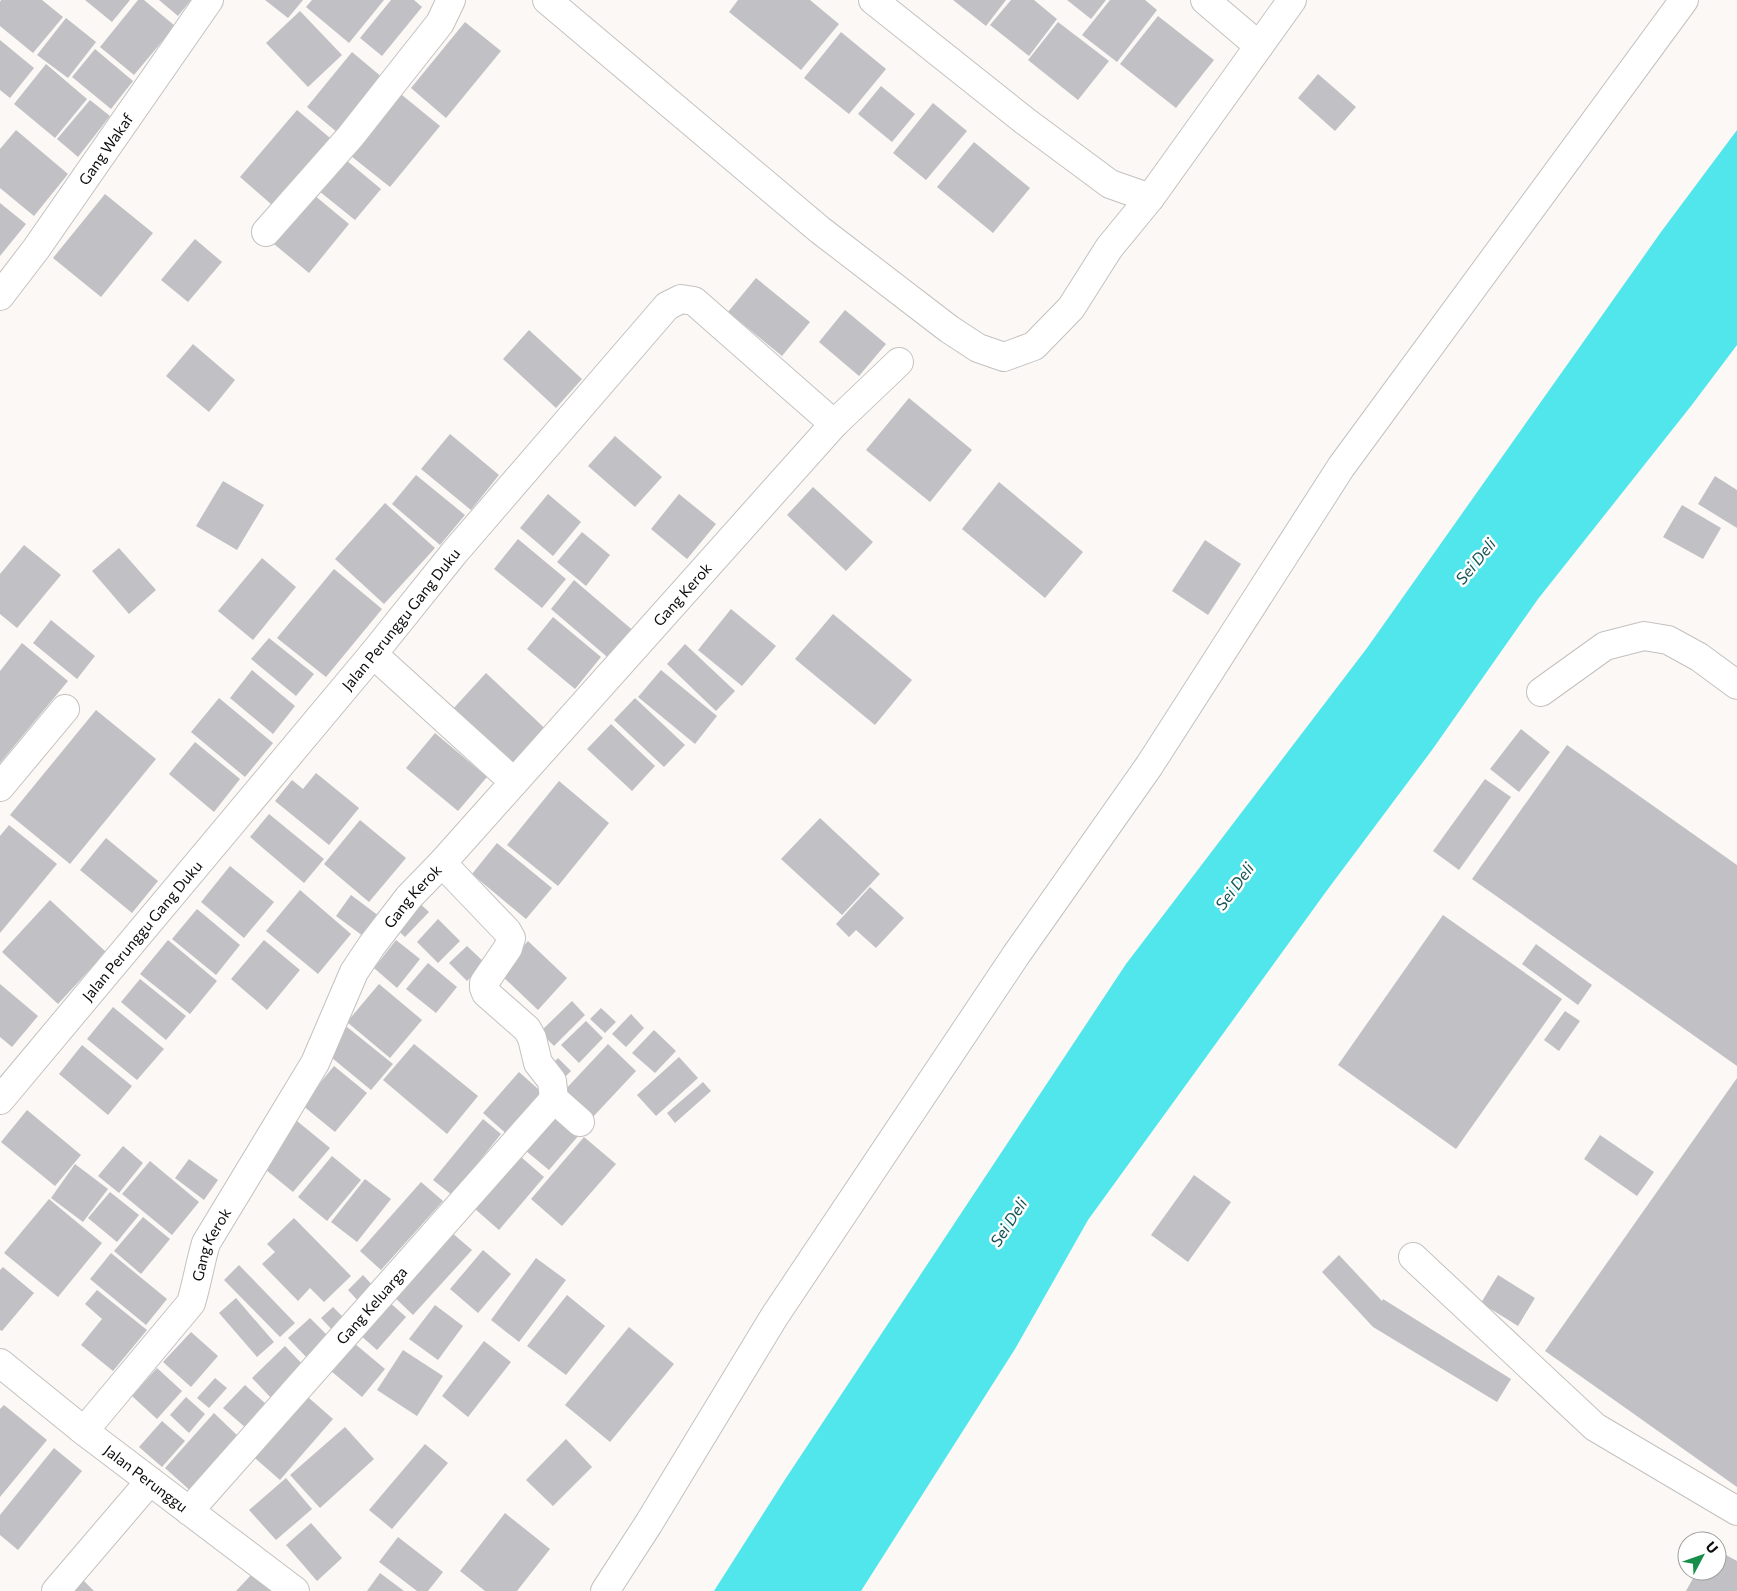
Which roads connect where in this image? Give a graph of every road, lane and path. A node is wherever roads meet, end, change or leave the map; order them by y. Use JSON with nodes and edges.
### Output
{"nodes":[{"id":1,"x":210,"y":0,"type":"edge"},
{"id":2,"x":451,"y":0,"type":"edge"},
{"id":3,"x":547,"y":0,"type":"edge"},
{"id":4,"x":873,"y":0,"type":"edge"},
{"id":5,"x":1205,"y":0,"type":"edge"},
{"id":6,"x":1292,"y":0,"type":"edge"},
{"id":7,"x":1684,"y":0,"type":"edge"},
{"id":8,"x":1259,"y":46,"type":"junction"},
{"id":9,"x":1150,"y":198,"type":"junction"},
{"id":10,"x":266,"y":232,"type":"dead end"},
{"id":11,"x":0,"y":296,"type":"edge"},
{"id":12,"x":899,"y":362,"type":"dead end"},
{"id":13,"x":834,"y":424,"type":"junction"},
{"id":14,"x":372,"y":654,"type":"junction"},
{"id":15,"x":1737,"y":685,"type":"edge"},
{"id":16,"x":1540,"y":692,"type":"dead end"},
{"id":17,"x":65,"y":709,"type":"dead end"},
{"id":18,"x":514,"y":782,"type":"junction"},
{"id":19,"x":0,"y":787,"type":"edge"},
{"id":20,"x":442,"y":863,"type":"junction"},
{"id":21,"x":554,"y":1099,"type":"junction"},
{"id":22,"x":0,"y":1100,"type":"edge"},
{"id":23,"x":580,"y":1122,"type":"dead end"},
{"id":24,"x":1413,"y":1257,"type":"dead end"},
{"id":25,"x":0,"y":1362,"type":"edge"},
{"id":26,"x":84,"y":1431,"type":"junction"},
{"id":27,"x":150,"y":1481,"type":"junction"},
{"id":28,"x":188,"y":1511,"type":"junction"},
{"id":29,"x":1737,"y":1511,"type":"edge"},
{"id":30,"x":56,"y":1591,"type":"edge"},
{"id":31,"x":295,"y":1591,"type":"edge"},
{"id":32,"x":605,"y":1591,"type":"edge"}],
"edges":[{"from":1,"to":11,"type":"street","name":"Gang Wakaf"},
{"from":2,"to":10,"type":"street"},
{"from":3,"to":9,"type":"street"},
{"from":4,"to":9,"type":"street"},
{"from":5,"to":8,"type":"street"},
{"from":6,"to":8,"type":"street"},
{"from":7,"to":32,"type":"street"},
{"from":8,"to":9,"type":"street"},
{"from":12,"to":13,"type":"street","name":"Gang Kerok"},
{"from":13,"to":14,"type":"street","name":"Jalan Perunggu Gang Duku"},
{"from":13,"to":18,"type":"street","name":"Gang Kerok"},
{"from":14,"to":18,"type":"street"},
{"from":14,"to":22,"type":"street","name":"Jalan Perunggu Gang Duku"},
{"from":15,"to":16,"type":"street"},
{"from":17,"to":19,"type":"street"},
{"from":18,"to":20,"type":"street","name":"Gang Kerok"},
{"from":20,"to":21,"type":"street"},
{"from":20,"to":26,"type":"street","name":"Gang Kerok"},
{"from":21,"to":23,"type":"street"},
{"from":21,"to":28,"type":"street","name":"Gang Keluarga"},
{"from":24,"to":29,"type":"street"},
{"from":25,"to":26,"type":"street","name":"Jalan Perunggu"},
{"from":26,"to":27,"type":"street","name":"Jalan Perunggu"},
{"from":27,"to":28,"type":"street","name":"Jalan Perunggu"},
{"from":27,"to":30,"type":"street"},
{"from":28,"to":31,"type":"street","name":"Jalan Perunggu"}]}
